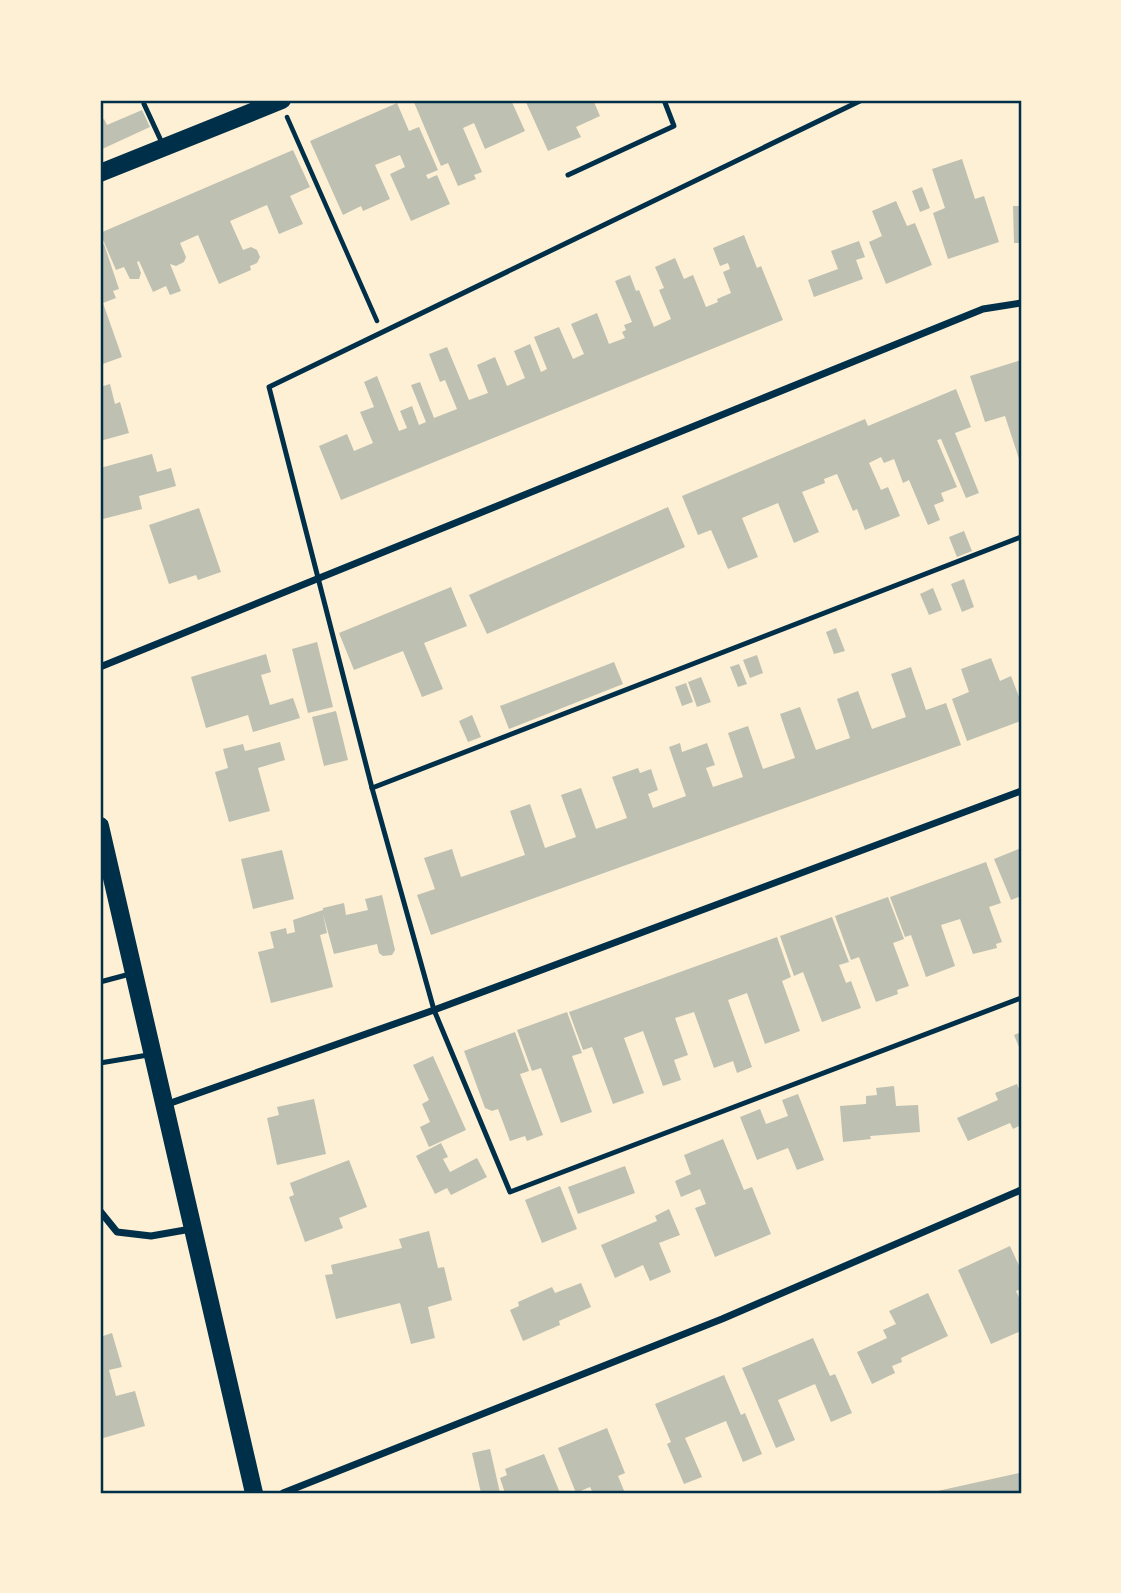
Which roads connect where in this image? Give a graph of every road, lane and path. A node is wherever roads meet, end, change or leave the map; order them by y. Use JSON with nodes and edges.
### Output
{"nodes":[{"id":1,"x":281,"y":100,"type":"edge"},
{"id":2,"x":664,"y":100,"type":"edge"},
{"id":3,"x":862,"y":100,"type":"edge"},
{"id":4,"x":144,"y":104,"type":"dead end"},
{"id":5,"x":165,"y":148,"type":"junction"},
{"id":6,"x":100,"y":173,"type":"edge"},
{"id":7,"x":568,"y":176,"type":"dead end"},
{"id":8,"x":1021,"y":303,"type":"edge"},
{"id":9,"x":382,"y":332,"type":"junction"},
{"id":10,"x":1021,"y":537,"type":"edge"},
{"id":11,"x":318,"y":580,"type":"junction"},
{"id":12,"x":100,"y":667,"type":"edge"},
{"id":13,"x":372,"y":788,"type":"junction"},
{"id":14,"x":1021,"y":791,"type":"edge"},
{"id":15,"x":100,"y":826,"type":"edge"},
{"id":16,"x":133,"y":973,"type":"junction"},
{"id":17,"x":100,"y":982,"type":"edge"},
{"id":18,"x":1021,"y":998,"type":"edge"},
{"id":19,"x":434,"y":1010,"type":"junction"},
{"id":20,"x":152,"y":1054,"type":"junction"},
{"id":21,"x":100,"y":1063,"type":"edge"},
{"id":22,"x":165,"y":1105,"type":"junction"},
{"id":23,"x":1021,"y":1190,"type":"edge"},
{"id":24,"x":100,"y":1211,"type":"edge"},
{"id":25,"x":191,"y":1228,"type":"junction"},
{"id":26,"x":254,"y":1493,"type":"edge"},
{"id":27,"x":283,"y":1493,"type":"edge"}],
"edges":[{"from":1,"to":5,"type":"main road"},
{"from":1,"to":9,"type":"path"},
{"from":2,"to":7,"type":"lane"},
{"from":3,"to":9,"type":"lane"},
{"from":4,"to":5,"type":"lane"},
{"from":5,"to":6,"type":"main road"},
{"from":8,"to":11,"type":"street"},
{"from":9,"to":11,"type":"lane"},
{"from":10,"to":13,"type":"lane"},
{"from":11,"to":12,"type":"street"},
{"from":11,"to":13,"type":"lane"},
{"from":13,"to":19,"type":"lane"},
{"from":14,"to":19,"type":"street"},
{"from":15,"to":16,"type":"main road"},
{"from":16,"to":17,"type":"lane"},
{"from":16,"to":20,"type":"main road"},
{"from":18,"to":19,"type":"lane"},
{"from":19,"to":22,"type":"street"},
{"from":20,"to":21,"type":"lane"},
{"from":20,"to":22,"type":"main road"},
{"from":22,"to":25,"type":"main road"},
{"from":23,"to":27,"type":"street"},
{"from":24,"to":25,"type":"street"},
{"from":25,"to":26,"type":"main road"}]}
